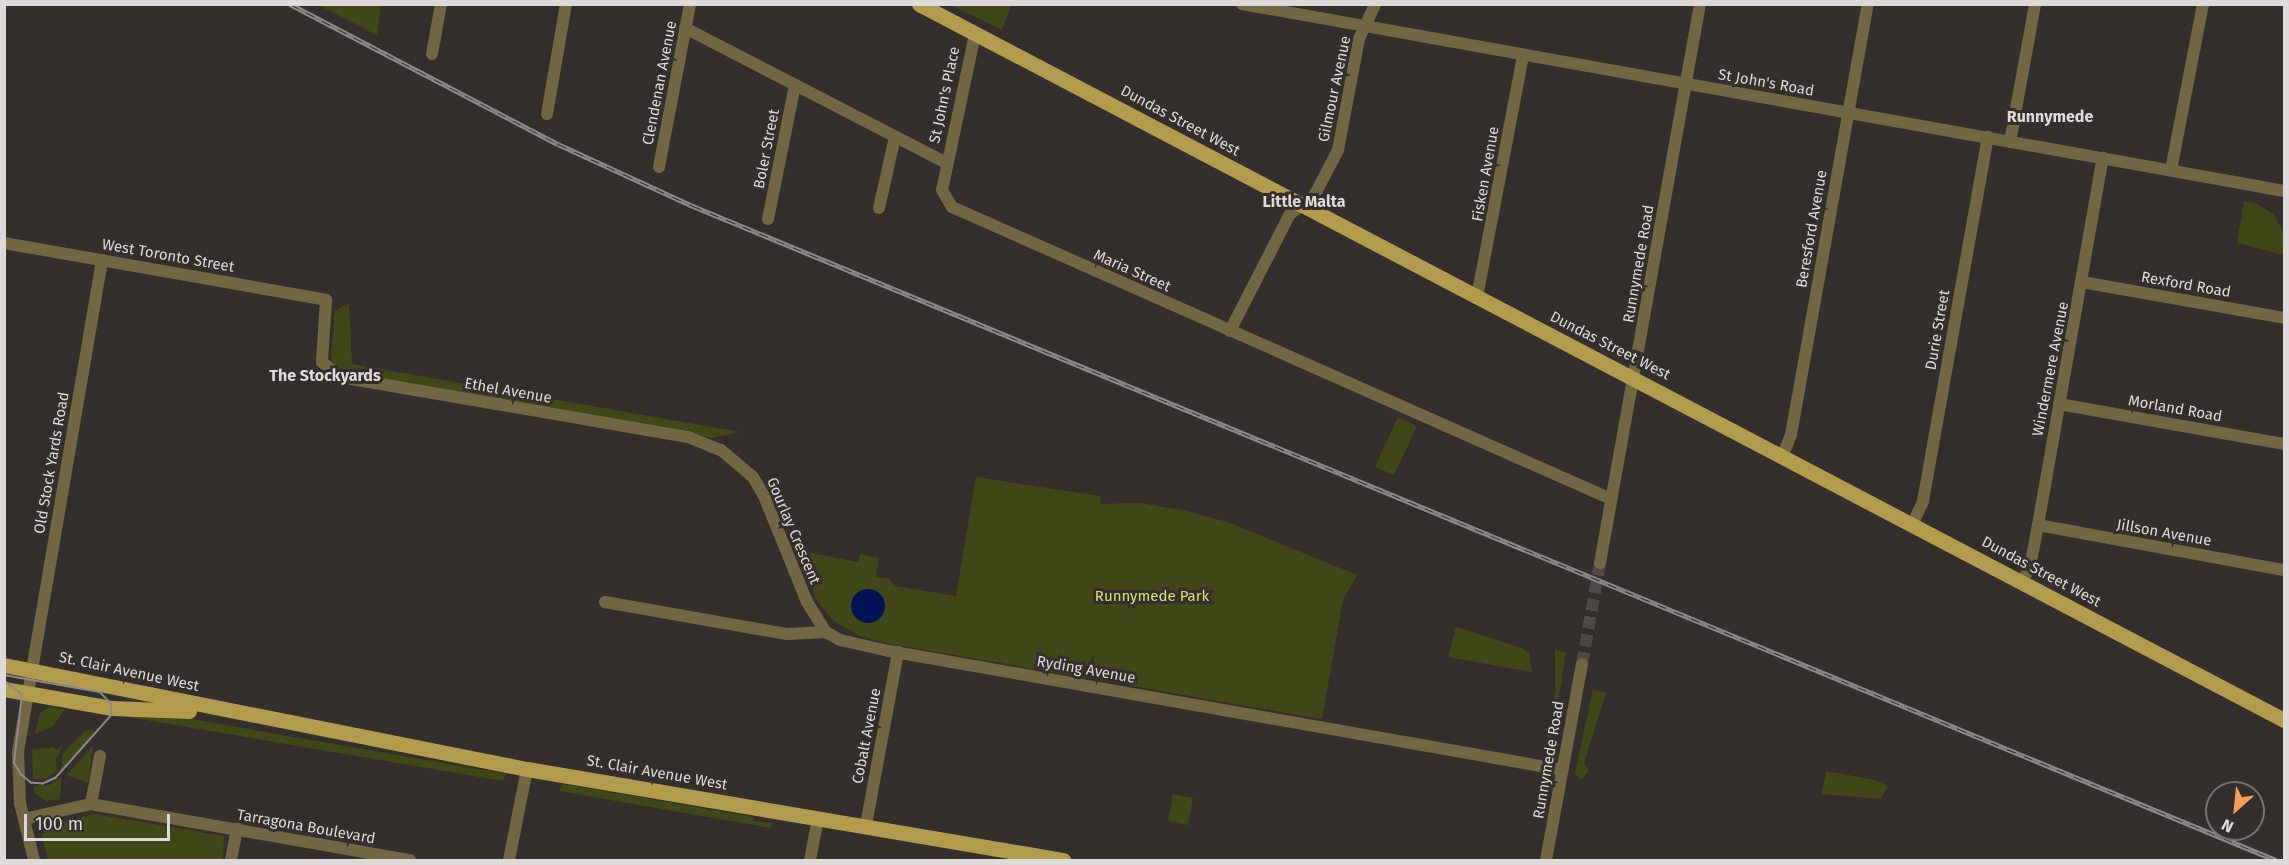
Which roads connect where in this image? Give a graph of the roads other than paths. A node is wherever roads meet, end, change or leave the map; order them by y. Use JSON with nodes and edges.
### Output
{"nodes":[{"id":1,"x":441,"y":4,"type":"edge"},
{"id":2,"x":566,"y":4,"type":"edge"},
{"id":3,"x":690,"y":4,"type":"edge"},
{"id":4,"x":919,"y":4,"type":"edge"},
{"id":5,"x":1242,"y":4,"type":"edge"},
{"id":6,"x":1375,"y":4,"type":"edge"},
{"id":7,"x":1700,"y":4,"type":"edge"},
{"id":8,"x":1868,"y":4,"type":"edge"},
{"id":9,"x":2035,"y":4,"type":"edge"},
{"id":10,"x":2203,"y":4,"type":"edge"},
{"id":11,"x":1366,"y":26,"type":"junction"},
{"id":12,"x":685,"y":28,"type":"junction"},
{"id":13,"x":975,"y":34,"type":"junction"},
{"id":14,"x":432,"y":54,"type":"dead end"},
{"id":15,"x":1523,"y":56,"type":"junction"},
{"id":16,"x":1686,"y":83,"type":"junction"},
{"id":17,"x":795,"y":85,"type":"junction"},
{"id":18,"x":1848,"y":113,"type":"junction"},
{"id":19,"x":547,"y":114,"type":"dead end"},
{"id":20,"x":895,"y":137,"type":"junction"},
{"id":21,"x":1988,"y":137,"type":"junction"},
{"id":22,"x":2010,"y":142,"type":"junction"},
{"id":23,"x":2103,"y":158,"type":"junction"},
{"id":24,"x":946,"y":164,"type":"junction"},
{"id":25,"x":660,"y":167,"type":"dead end"},
{"id":26,"x":2171,"y":170,"type":"junction"},
{"id":27,"x":2284,"y":191,"type":"edge"},
{"id":28,"x":1301,"y":205,"type":"junction"},
{"id":29,"x":879,"y":208,"type":"dead end"},
{"id":30,"x":768,"y":219,"type":"dead end"},
{"id":31,"x":4,"y":243,"type":"edge"},
{"id":32,"x":102,"y":260,"type":"junction"},
{"id":33,"x":2082,"y":282,"type":"junction"},
{"id":34,"x":1477,"y":297,"type":"junction"},
{"id":35,"x":2284,"y":318,"type":"edge"},
{"id":36,"x":1230,"y":331,"type":"junction"},
{"id":37,"x":326,"y":368,"type":"joint"},
{"id":38,"x":1633,"y":379,"type":"junction"},
{"id":39,"x":2060,"y":404,"type":"junction"},
{"id":40,"x":688,"y":437,"type":"joint"},
{"id":41,"x":2284,"y":444,"type":"edge"},
{"id":42,"x":1782,"y":457,"type":"junction"},
{"id":43,"x":1611,"y":499,"type":"junction"},
{"id":44,"x":1912,"y":525,"type":"junction"},
{"id":45,"x":2038,"y":525,"type":"junction"},
{"id":46,"x":1600,"y":563,"type":"tunnel mouth"},
{"id":47,"x":2284,"y":570,"type":"edge"},
{"id":48,"x":2022,"y":582,"type":"junction"},
{"id":49,"x":605,"y":602,"type":"dead end"},
{"id":50,"x":826,"y":632,"type":"junction"},
{"id":51,"x":898,"y":652,"type":"junction"},
{"id":52,"x":1582,"y":664,"type":"tunnel mouth"},
{"id":53,"x":4,"y":665,"type":"edge"},
{"id":54,"x":31,"y":670,"type":"junction"},
{"id":55,"x":4,"y":689,"type":"edge"},
{"id":56,"x":28,"y":693,"type":"junction"},
{"id":57,"x":245,"y":716,"type":"junction"},
{"id":58,"x":2284,"y":720,"type":"edge"},
{"id":59,"x":100,"y":756,"type":"dead end"},
{"id":60,"x":527,"y":769,"type":"junction"},
{"id":61,"x":1563,"y":770,"type":"junction"},
{"id":62,"x":91,"y":804,"type":"junction"},
{"id":63,"x":818,"y":818,"type":"junction"},
{"id":64,"x":24,"y":819,"type":"junction"},
{"id":65,"x":866,"y":825,"type":"junction"},
{"id":66,"x":237,"y":829,"type":"junction"},
{"id":67,"x":34,"y":861,"type":"edge"},
{"id":68,"x":231,"y":861,"type":"edge"},
{"id":69,"x":410,"y":861,"type":"edge"},
{"id":70,"x":509,"y":861,"type":"edge"},
{"id":71,"x":810,"y":861,"type":"edge"},
{"id":72,"x":1063,"y":861,"type":"edge"},
{"id":73,"x":1546,"y":861,"type":"edge"}],
"edges":[{"from":1,"to":14,"type":"street"},
{"from":2,"to":19,"type":"street"},
{"from":3,"to":12,"type":"street","name":"Clendenan Avenue"},
{"from":4,"to":13,"type":"main road","name":"Dundas Street West"},
{"from":5,"to":11,"type":"street","name":"St John's Road"},
{"from":6,"to":11,"type":"street","name":"Gilmour Avenue"},
{"from":7,"to":16,"type":"street","name":"Runnymede Road"},
{"from":8,"to":18,"type":"street","name":"Beresford Avenue"},
{"from":9,"to":22,"type":"street"},
{"from":10,"to":26,"type":"street"},
{"from":11,"to":15,"type":"street","name":"St John's Road"},
{"from":11,"to":28,"type":"street","name":"Gilmour Avenue"},
{"from":12,"to":17,"type":"street"},
{"from":12,"to":25,"type":"street","name":"Clendenan Avenue"},
{"from":13,"to":24,"type":"street","name":"St John's Place"},
{"from":13,"to":28,"type":"main road","name":"Dundas Street West"},
{"from":15,"to":16,"type":"street","name":"St John's Road"},
{"from":15,"to":34,"type":"street","name":"Fisken Avenue"},
{"from":16,"to":18,"type":"street","name":"St John's Road"},
{"from":16,"to":38,"type":"street","name":"Runnymede Road"},
{"from":17,"to":20,"type":"street"},
{"from":17,"to":30,"type":"street","name":"Boler Street"},
{"from":18,"to":21,"type":"street","name":"St John's Road"},
{"from":18,"to":42,"type":"street","name":"Beresford Avenue"},
{"from":20,"to":24,"type":"street"},
{"from":20,"to":29,"type":"street"},
{"from":21,"to":22,"type":"street","name":"St John's Road"},
{"from":21,"to":44,"type":"street","name":"Durie Street"},
{"from":22,"to":23,"type":"street","name":"St John's Road"},
{"from":23,"to":26,"type":"street","name":"St John's Road"},
{"from":23,"to":33,"type":"street","name":"Windermere Avenue"},
{"from":24,"to":36,"type":"street","name":"Maria Street"},
{"from":26,"to":27,"type":"street","name":"St John's Road"},
{"from":28,"to":34,"type":"main road","name":"Dundas Street West"},
{"from":28,"to":36,"type":"street","name":"Gilmour Avenue"},
{"from":31,"to":32,"type":"street","name":"West Toronto Street"},
{"from":32,"to":37,"type":"street","name":"West Toronto Street"},
{"from":32,"to":54,"type":"street","name":"Old Stock Yards Road"},
{"from":33,"to":35,"type":"street","name":"Rexford Road"},
{"from":33,"to":39,"type":"street","name":"Windermere Avenue"},
{"from":34,"to":38,"type":"main road","name":"Dundas Street West"},
{"from":36,"to":43,"type":"street","name":"Maria Street"},
{"from":37,"to":40,"type":"street","name":"Ethel Avenue"},
{"from":38,"to":42,"type":"main road","name":"Dundas Street West"},
{"from":38,"to":43,"type":"street","name":"Runnymede Road"},
{"from":39,"to":41,"type":"street","name":"Morland Road"},
{"from":39,"to":45,"type":"street","name":"Windermere Avenue"},
{"from":40,"to":50,"type":"street","name":"Gourlay Crescent"},
{"from":42,"to":44,"type":"main road","name":"Dundas Street West"},
{"from":43,"to":46,"type":"street","name":"Runnymede Road"},
{"from":44,"to":48,"type":"main road","name":"Dundas Street West"},
{"from":45,"to":47,"type":"street","name":"Jillson Avenue"},
{"from":45,"to":48,"type":"street","name":"Windermere Avenue"},
{"from":48,"to":58,"type":"main road","name":"Dundas Street West"},
{"from":49,"to":50,"type":"street","name":"Ryding Avenue"},
{"from":50,"to":51,"type":"street","name":"Ryding Avenue"},
{"from":51,"to":61,"type":"street","name":"Ryding Avenue"},
{"from":51,"to":65,"type":"street","name":"Cobalt Avenue"},
{"from":52,"to":61,"type":"street","name":"Runnymede Road"},
{"from":53,"to":54,"type":"main road","name":"St. Clair Avenue West"},
{"from":54,"to":56,"type":"street","name":"Old Stock Yards Road"},
{"from":54,"to":57,"type":"main road","name":"St. Clair Avenue West"},
{"from":55,"to":56,"type":"main road","name":"St. Clair Avenue West"},
{"from":56,"to":57,"type":"main road","name":"St. Clair Avenue West"},
{"from":56,"to":64,"type":"street","name":"Old Stock Yards Road"},
{"from":57,"to":60,"type":"main road","name":"St. Clair Avenue West"},
{"from":59,"to":62,"type":"street"},
{"from":60,"to":63,"type":"main road","name":"St. Clair Avenue West"},
{"from":60,"to":70,"type":"street"},
{"from":61,"to":73,"type":"street","name":"Runnymede Road"},
{"from":62,"to":64,"type":"street"},
{"from":62,"to":66,"type":"street","name":"Tarragona Boulevard"},
{"from":63,"to":65,"type":"main road","name":"St. Clair Avenue West"},
{"from":63,"to":71,"type":"street"},
{"from":64,"to":67,"type":"street","name":"Old Stock Yards Road"},
{"from":65,"to":72,"type":"main road","name":"St. Clair Avenue West"},
{"from":66,"to":68,"type":"street"},
{"from":66,"to":69,"type":"street","name":"Tarragona Boulevard"}]}
